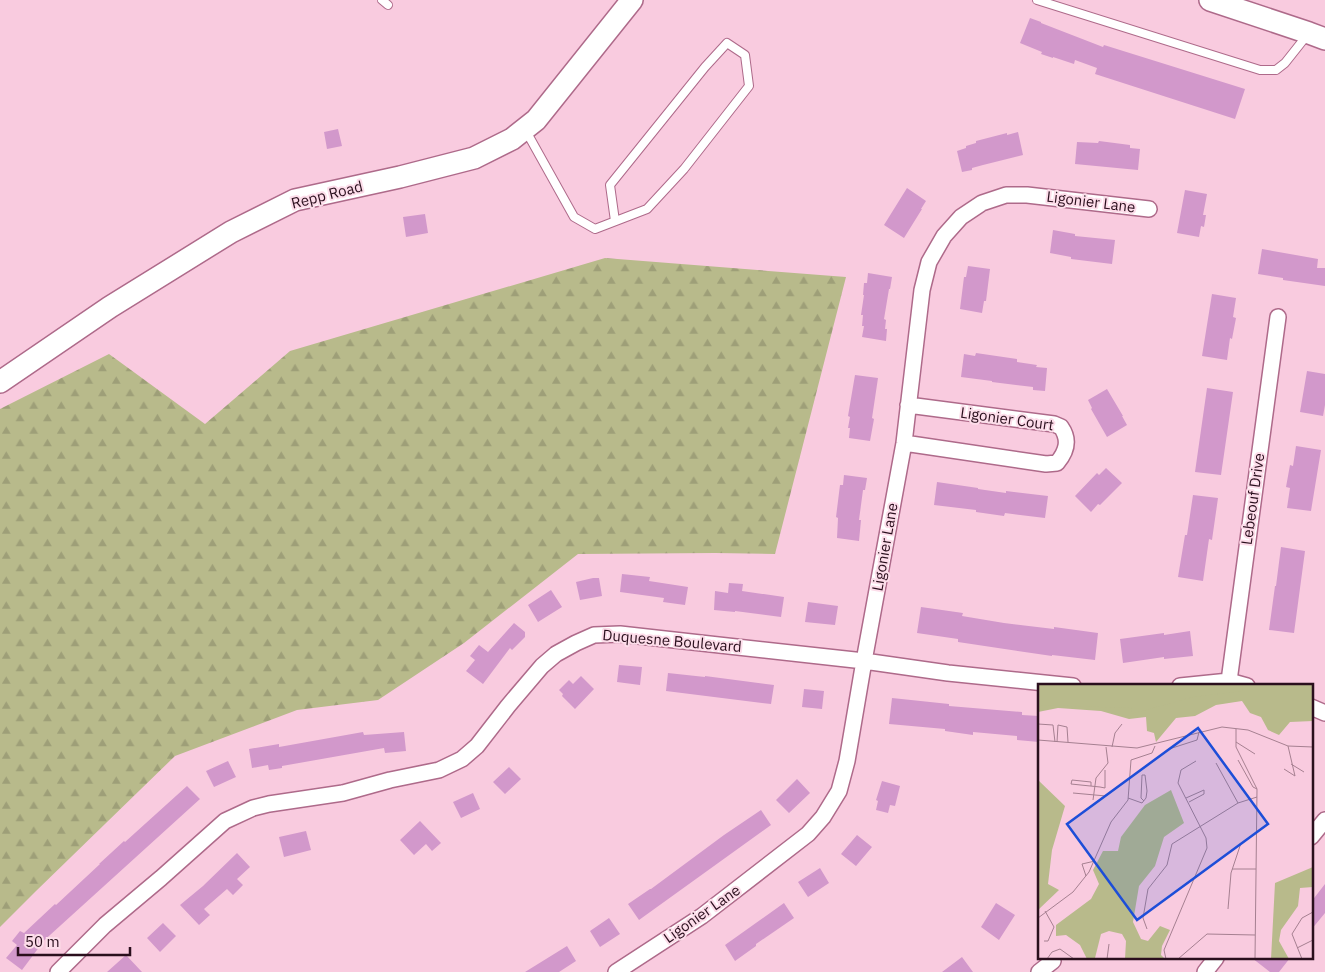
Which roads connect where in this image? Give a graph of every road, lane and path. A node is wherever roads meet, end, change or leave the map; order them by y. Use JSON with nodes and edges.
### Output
{"nodes":[{"id":1,"x":632,"y":0,"type":"edge"},
{"id":2,"x":1037,"y":0,"type":"edge"},
{"id":3,"x":1210,"y":0,"type":"edge"},
{"id":4,"x":1317,"y":36,"type":"edge"},
{"id":5,"x":525,"y":129,"type":"junction"},
{"id":6,"x":1149,"y":209,"type":"dead end"},
{"id":7,"x":615,"y":221,"type":"junction"},
{"id":8,"x":1278,"y":317,"type":"dead end"},
{"id":9,"x":2,"y":377,"type":"edge"},
{"id":10,"x":908,"y":406,"type":"junction"},
{"id":11,"x":904,"y":443,"type":"junction"},
{"id":12,"x":864,"y":660,"type":"junction"},
{"id":13,"x":1229,"y":681,"type":"junction"},
{"id":14,"x":1054,"y":684,"type":"edge"},
{"id":15,"x":1200,"y":684,"type":"edge"},
{"id":16,"x":1240,"y":684,"type":"edge"},
{"id":17,"x":1312,"y":708,"type":"edge"},
{"id":18,"x":1325,"y":713,"type":"edge"},
{"id":19,"x":1325,"y":820,"type":"edge"},
{"id":20,"x":1312,"y":836,"type":"edge"},
{"id":21,"x":1215,"y":960,"type":"edge"},
{"id":22,"x":1053,"y":961,"type":"dead end"},
{"id":23,"x":58,"y":972,"type":"edge"},
{"id":24,"x":616,"y":972,"type":"edge"},
{"id":25,"x":1039,"y":972,"type":"edge"},
{"id":26,"x":1206,"y":972,"type":"edge"}],
"edges":[{"from":1,"to":5,"type":"street","name":"Repp Road"},
{"from":2,"to":4,"type":"lane"},
{"from":3,"to":4,"type":"street"},
{"from":5,"to":7,"type":"lane"},
{"from":5,"to":9,"type":"street","name":"Repp Road"},
{"from":6,"to":10,"type":"street","name":"Ligonier Lane"},
{"from":7,"to":7,"type":"lane"},
{"from":8,"to":13,"type":"street","name":"Lebeouf Drive"},
{"from":10,"to":11,"type":"street","name":"Ligonier Lane"},
{"from":10,"to":11,"type":"street","name":"Ligonier Court"},
{"from":11,"to":12,"type":"street","name":"Ligonier Lane"},
{"from":12,"to":14,"type":"street","name":"Duquesne Boulevard"},
{"from":12,"to":23,"type":"street","name":"Duquesne Boulevard"},
{"from":12,"to":24,"type":"street","name":"Ligonier Lane"},
{"from":13,"to":15,"type":"street"},
{"from":13,"to":16,"type":"street"},
{"from":17,"to":18,"type":"street"},
{"from":19,"to":20,"type":"street"},
{"from":21,"to":26,"type":"street"},
{"from":22,"to":25,"type":"street"}]}
